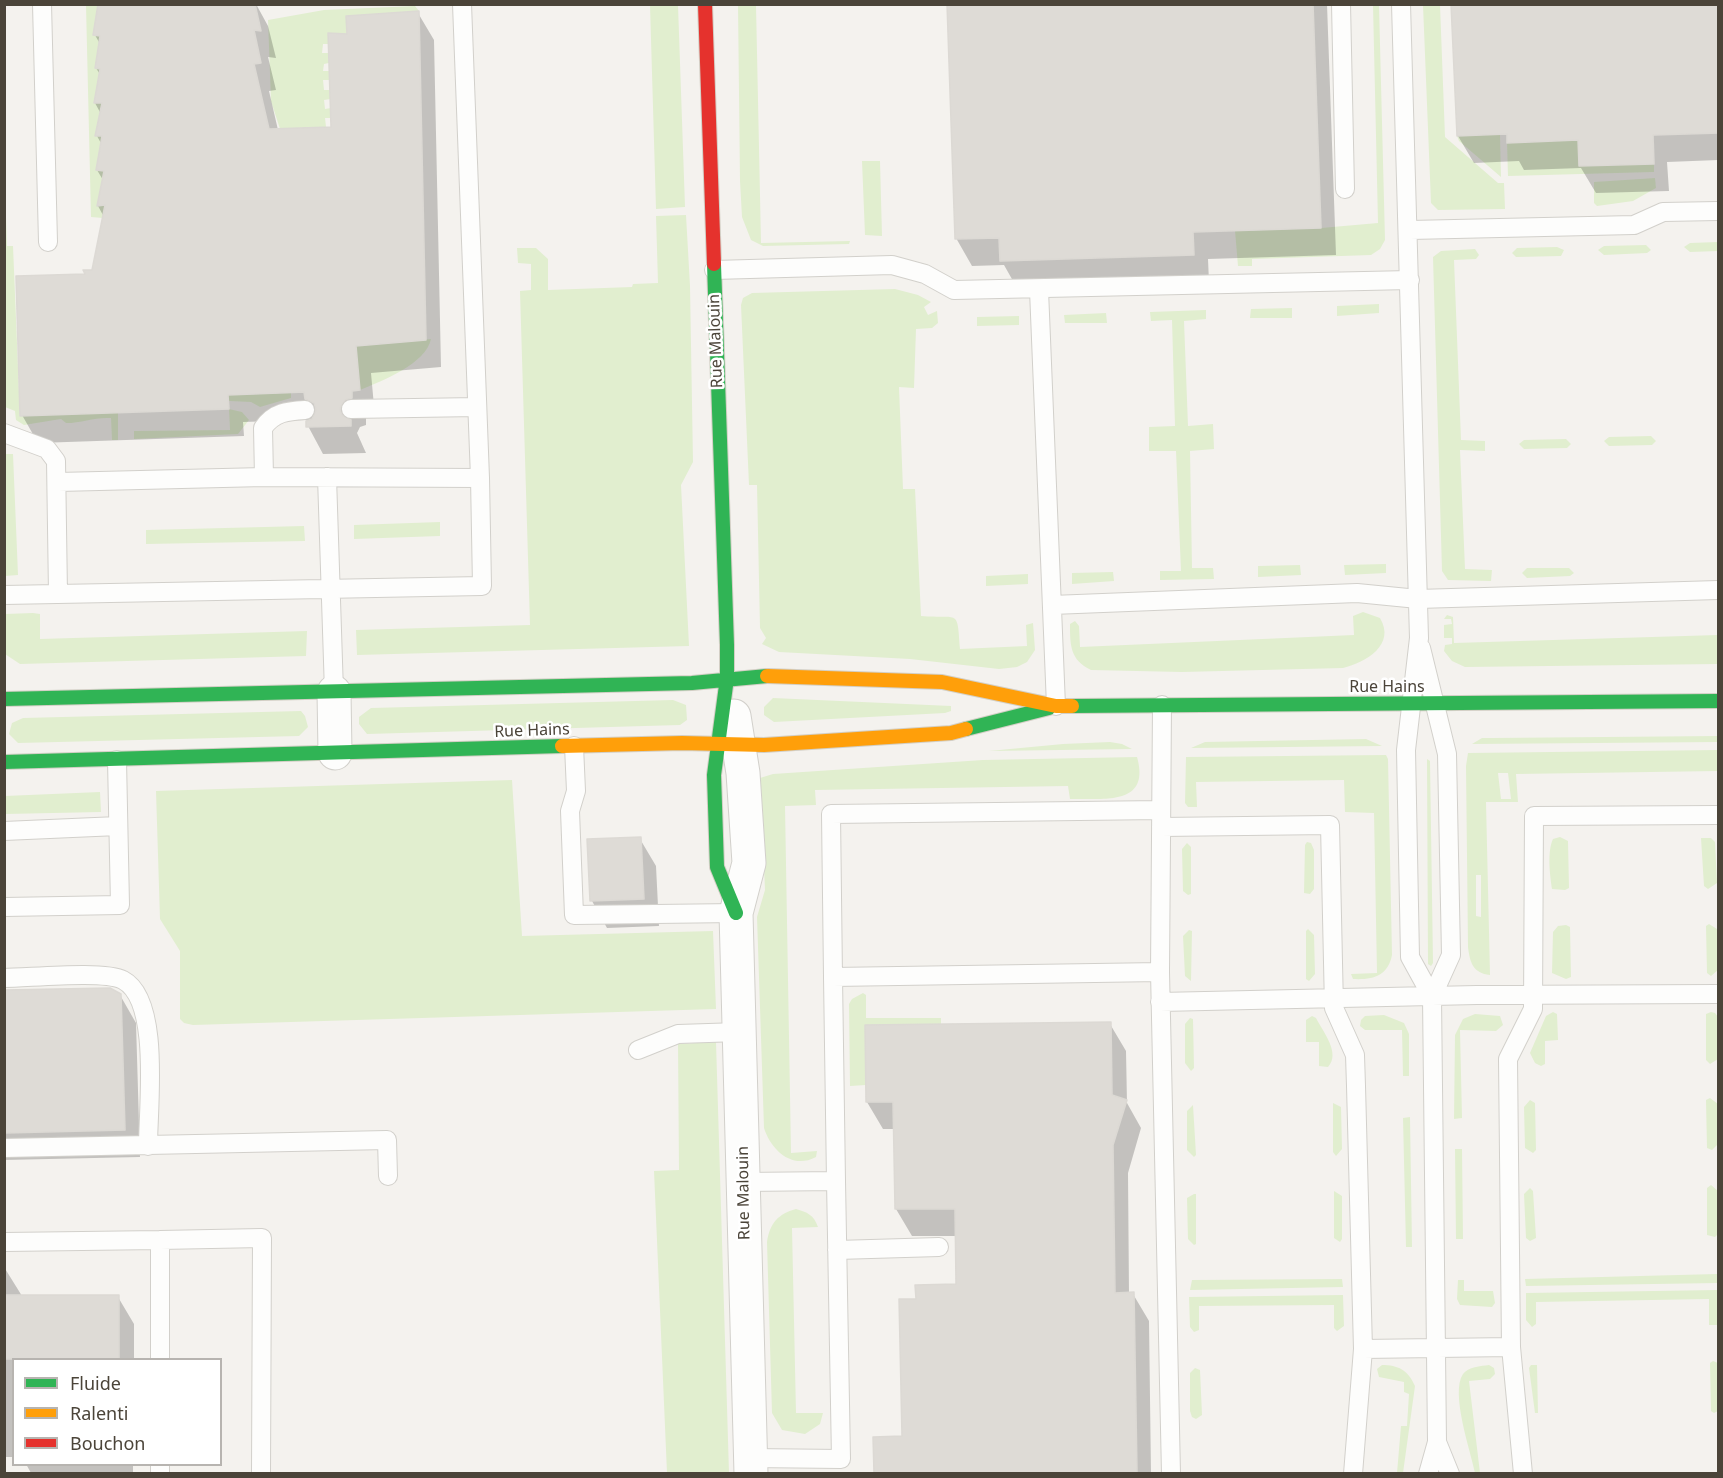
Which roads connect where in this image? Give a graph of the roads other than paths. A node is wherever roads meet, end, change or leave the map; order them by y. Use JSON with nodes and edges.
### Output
{"nodes":[{"id":1,"x":42,"y":4,"type":"edge"},
{"id":2,"x":462,"y":4,"type":"edge"},
{"id":3,"x":705,"y":4,"type":"edge"},
{"id":4,"x":1341,"y":4,"type":"edge"},
{"id":5,"x":1401,"y":4,"type":"edge"},
{"id":6,"x":1345,"y":189,"type":"dead end"},
{"id":7,"x":1719,"y":211,"type":"edge"},
{"id":8,"x":1410,"y":230,"type":"junction"},
{"id":9,"x":48,"y":242,"type":"dead end"},
{"id":10,"x":714,"y":270,"type":"junction"},
{"id":11,"x":1410,"y":280,"type":"junction"},
{"id":12,"x":1039,"y":290,"type":"junction"},
{"id":13,"x":477,"y":407,"type":"junction"},
{"id":14,"x":351,"y":409,"type":"dead end"},
{"id":15,"x":305,"y":410,"type":"dead end"},
{"id":16,"x":4,"y":433,"type":"edge"},
{"id":17,"x":264,"y":477,"type":"junction"},
{"id":18,"x":327,"y":477,"type":"junction"},
{"id":19,"x":480,"y":478,"type":"junction"},
{"id":20,"x":58,"y":482,"type":"junction"},
{"id":21,"x":1719,"y":590,"type":"edge"},
{"id":22,"x":330,"y":591,"type":"junction"},
{"id":23,"x":58,"y":594,"type":"junction"},
{"id":24,"x":4,"y":595,"type":"edge"},
{"id":25,"x":1418,"y":599,"type":"junction"},
{"id":26,"x":1052,"y":606,"type":"junction"},
{"id":27,"x":1419,"y":638,"type":"junction"},
{"id":28,"x":727,"y":678,"type":"junction"},
{"id":29,"x":334,"y":692,"type":"junction"},
{"id":30,"x":4,"y":699,"type":"edge"},
{"id":31,"x":1719,"y":701,"type":"edge"},
{"id":32,"x":1410,"y":703,"type":"junction"},
{"id":33,"x":1435,"y":704,"type":"junction"},
{"id":34,"x":1162,"y":705,"type":"junction"},
{"id":35,"x":1056,"y":706,"type":"junction"},
{"id":36,"x":728,"y":744,"type":"junction"},
{"id":37,"x":574,"y":746,"type":"junction"},
{"id":38,"x":335,"y":753,"type":"junction"},
{"id":39,"x":117,"y":760,"type":"junction"},
{"id":40,"x":4,"y":762,"type":"edge"},
{"id":41,"x":1719,"y":815,"type":"edge"},
{"id":42,"x":1161,"y":819,"type":"junction"},
{"id":43,"x":118,"y":826,"type":"junction"},
{"id":44,"x":4,"y":831,"type":"edge"},
{"id":45,"x":4,"y":907,"type":"edge"},
{"id":46,"x":736,"y":913,"type":"junction"},
{"id":47,"x":1160,"y":972,"type":"junction"},
{"id":48,"x":833,"y":977,"type":"junction"},
{"id":49,"x":4,"y":978,"type":"edge"},
{"id":50,"x":1719,"y":994,"type":"edge"},
{"id":51,"x":1533,"y":995,"type":"junction"},
{"id":52,"x":1334,"y":997,"type":"junction"},
{"id":53,"x":1432,"y":997,"type":"junction"},
{"id":54,"x":1160,"y":1002,"type":"junction"},
{"id":55,"x":739,"y":1032,"type":"junction"},
{"id":56,"x":638,"y":1050,"type":"dead end"},
{"id":57,"x":148,"y":1146,"type":"junction"},
{"id":58,"x":4,"y":1148,"type":"edge"},
{"id":59,"x":388,"y":1176,"type":"dead end"},
{"id":60,"x":836,"y":1181,"type":"junction"},
{"id":61,"x":743,"y":1182,"type":"junction"},
{"id":62,"x":160,"y":1240,"type":"junction"},
{"id":63,"x":4,"y":1242,"type":"edge"},
{"id":64,"x":939,"y":1247,"type":"dead end"},
{"id":65,"x":837,"y":1250,"type":"junction"},
{"id":66,"x":1511,"y":1347,"type":"junction"},
{"id":67,"x":1435,"y":1348,"type":"junction"},
{"id":68,"x":1363,"y":1349,"type":"junction"},
{"id":69,"x":160,"y":1358,"type":"edge"},
{"id":70,"x":1437,"y":1442,"type":"junction"},
{"id":71,"x":750,"y":1466,"type":"edge"},
{"id":72,"x":261,"y":1473,"type":"edge"},
{"id":73,"x":1171,"y":1473,"type":"edge"},
{"id":74,"x":1353,"y":1473,"type":"edge"},
{"id":75,"x":1428,"y":1473,"type":"edge"},
{"id":76,"x":1450,"y":1473,"type":"edge"},
{"id":77,"x":1523,"y":1473,"type":"edge"}],
"edges":[{"from":1,"to":9,"type":"lane"},
{"from":2,"to":13,"type":"lane"},
{"from":3,"to":10,"type":"street","name":"Rue Malouin"},
{"from":4,"to":6,"type":"lane"},
{"from":5,"to":8,"type":"lane"},
{"from":7,"to":8,"type":"lane"},
{"from":8,"to":11,"type":"lane"},
{"from":10,"to":12,"type":"lane"},
{"from":10,"to":28,"type":"street","name":"Rue Malouin"},
{"from":11,"to":12,"type":"lane"},
{"from":11,"to":25,"type":"lane"},
{"from":12,"to":26,"type":"lane"},
{"from":13,"to":14,"type":"lane"},
{"from":13,"to":19,"type":"lane"},
{"from":15,"to":17,"type":"lane"},
{"from":16,"to":20,"type":"lane"},
{"from":17,"to":18,"type":"lane"},
{"from":17,"to":20,"type":"lane"},
{"from":18,"to":19,"type":"lane"},
{"from":18,"to":22,"type":"lane"},
{"from":19,"to":22,"type":"lane"},
{"from":20,"to":23,"type":"lane"},
{"from":21,"to":25,"type":"lane"},
{"from":22,"to":23,"type":"lane"},
{"from":22,"to":29,"type":"lane"},
{"from":23,"to":24,"type":"lane"},
{"from":25,"to":26,"type":"lane"},
{"from":25,"to":27,"type":"lane"},
{"from":26,"to":35,"type":"lane"},
{"from":27,"to":32,"type":"lane"},
{"from":27,"to":33,"type":"lane"},
{"from":28,"to":29,"type":"street","name":"Rue Hains"},
{"from":28,"to":35,"type":"street","name":"Rue Hains"},
{"from":28,"to":36,"type":"street","name":"Rue Malouin"},
{"from":29,"to":30,"type":"street","name":"Rue Hains"},
{"from":29,"to":38,"type":"street"},
{"from":31,"to":33,"type":"street","name":"Rue Hains"},
{"from":32,"to":33,"type":"street","name":"Rue Hains"},
{"from":32,"to":34,"type":"street","name":"Rue Hains"},
{"from":32,"to":53,"type":"lane"},
{"from":33,"to":53,"type":"lane"},
{"from":34,"to":35,"type":"street","name":"Rue Hains"},
{"from":34,"to":42,"type":"lane"},
{"from":35,"to":36,"type":"street","name":"Rue Hains"},
{"from":36,"to":37,"type":"street","name":"Rue Hains"},
{"from":36,"to":46,"type":"street","name":"Rue Malouin"},
{"from":37,"to":38,"type":"street","name":"Rue Hains"},
{"from":37,"to":46,"type":"lane"},
{"from":38,"to":39,"type":"street","name":"Rue Hains"},
{"from":39,"to":40,"type":"street","name":"Rue Hains"},
{"from":39,"to":43,"type":"lane"},
{"from":41,"to":51,"type":"lane"},
{"from":42,"to":47,"type":"lane"},
{"from":42,"to":48,"type":"lane"},
{"from":42,"to":52,"type":"lane"},
{"from":43,"to":44,"type":"lane"},
{"from":43,"to":45,"type":"lane"},
{"from":46,"to":55,"type":"street","name":"Rue Malouin"},
{"from":47,"to":48,"type":"lane"},
{"from":47,"to":54,"type":"lane"},
{"from":48,"to":60,"type":"lane"},
{"from":49,"to":57,"type":"lane"},
{"from":50,"to":51,"type":"lane"},
{"from":51,"to":53,"type":"lane"},
{"from":51,"to":66,"type":"lane"},
{"from":52,"to":53,"type":"lane"},
{"from":52,"to":54,"type":"lane"},
{"from":52,"to":68,"type":"lane"},
{"from":53,"to":67,"type":"lane"},
{"from":54,"to":73,"type":"lane"},
{"from":55,"to":56,"type":"lane"},
{"from":55,"to":61,"type":"street","name":"Rue Malouin"},
{"from":57,"to":58,"type":"lane"},
{"from":57,"to":59,"type":"lane"},
{"from":60,"to":61,"type":"lane"},
{"from":60,"to":65,"type":"lane"},
{"from":61,"to":71,"type":"street","name":"Rue Malouin"},
{"from":62,"to":63,"type":"lane"},
{"from":62,"to":69,"type":"lane"},
{"from":62,"to":72,"type":"lane"},
{"from":64,"to":65,"type":"lane"},
{"from":65,"to":71,"type":"lane"},
{"from":66,"to":67,"type":"lane"},
{"from":66,"to":77,"type":"lane"},
{"from":67,"to":68,"type":"lane"},
{"from":67,"to":70,"type":"lane"},
{"from":68,"to":74,"type":"lane"},
{"from":70,"to":75,"type":"lane"},
{"from":70,"to":76,"type":"lane"}]}
